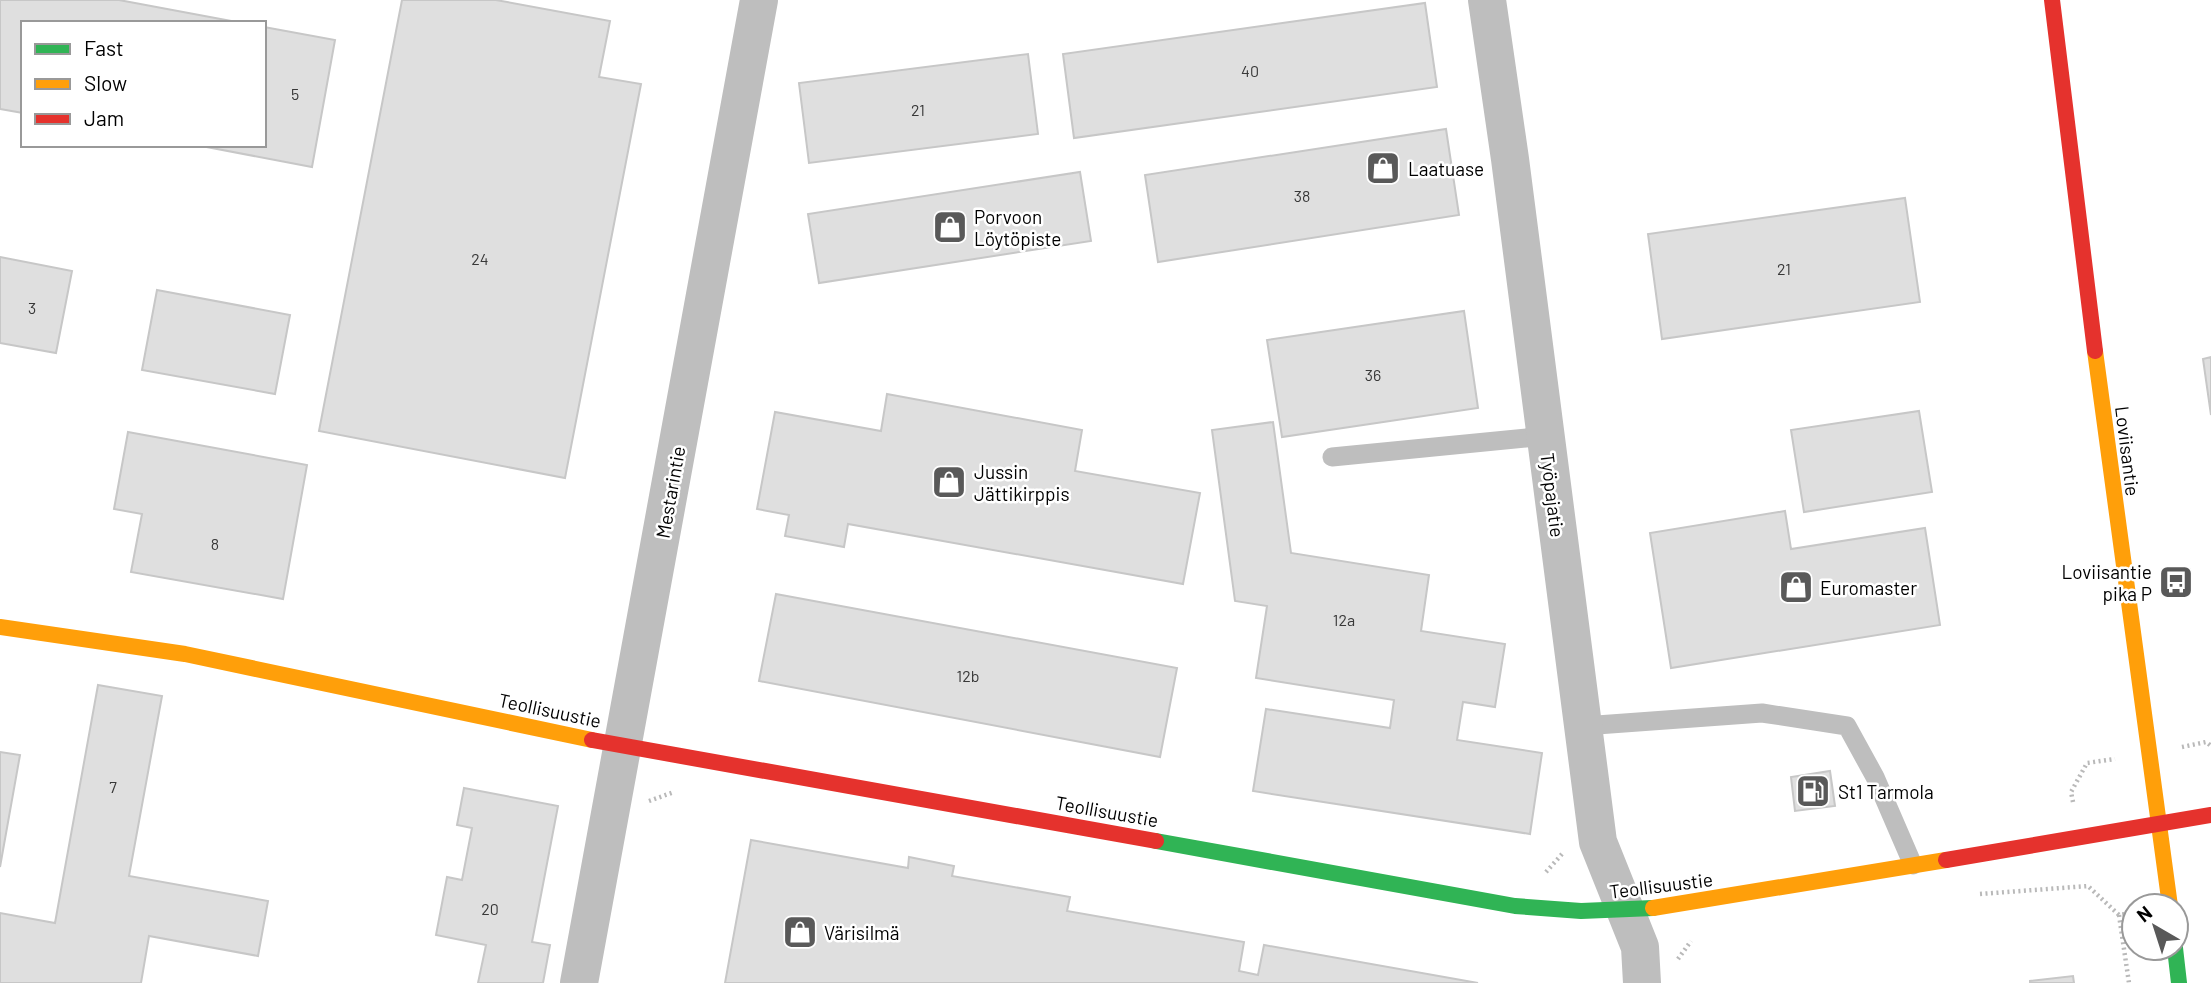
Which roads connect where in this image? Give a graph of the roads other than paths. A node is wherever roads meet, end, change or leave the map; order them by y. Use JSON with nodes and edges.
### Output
{"nodes":[{"id":1,"x":759,"y":0,"type":"edge"},
{"id":2,"x":1487,"y":0,"type":"edge"},
{"id":3,"x":2052,"y":0,"type":"edge"},
{"id":4,"x":1546,"y":436,"type":"junction"},
{"id":5,"x":1332,"y":457,"type":"dead end"},
{"id":6,"x":0,"y":627,"type":"edge"},
{"id":7,"x":1583,"y":726,"type":"junction"},
{"id":8,"x":623,"y":746,"type":"junction"},
{"id":9,"x":2211,"y":815,"type":"edge"},
{"id":10,"x":2157,"y":822,"type":"junction"},
{"id":11,"x":1913,"y":865,"type":"junction"},
{"id":12,"x":2168,"y":892,"type":"edge"},
{"id":13,"x":1629,"y":912,"type":"junction"},
{"id":14,"x":2177,"y":962,"type":"edge"},
{"id":15,"x":579,"y":983,"type":"edge"},
{"id":16,"x":1642,"y":983,"type":"edge"},
{"id":17,"x":2179,"y":983,"type":"edge"}],
"edges":[{"from":1,"to":8,"type":"street","name":"Mestarintie"},
{"from":2,"to":4,"type":"street","name":"Työpajatie"},
{"from":3,"to":10,"type":"street","name":"Loviisantie"},
{"from":4,"to":5,"type":"lane"},
{"from":4,"to":7,"type":"street","name":"Työpajatie"},
{"from":6,"to":8,"type":"street","name":"Teollisuustie"},
{"from":7,"to":11,"type":"lane"},
{"from":7,"to":13,"type":"street","name":"Työpajatie"},
{"from":8,"to":13,"type":"street","name":"Teollisuustie"},
{"from":8,"to":15,"type":"street","name":"Mestarintie"},
{"from":9,"to":10,"type":"street","name":"Teollisuustie"},
{"from":10,"to":11,"type":"street","name":"Teollisuustie"},
{"from":10,"to":12,"type":"street","name":"Loviisantie"},
{"from":11,"to":13,"type":"street","name":"Teollisuustie"},
{"from":13,"to":16,"type":"street","name":"Työpajatie"},
{"from":14,"to":17,"type":"street"}]}
